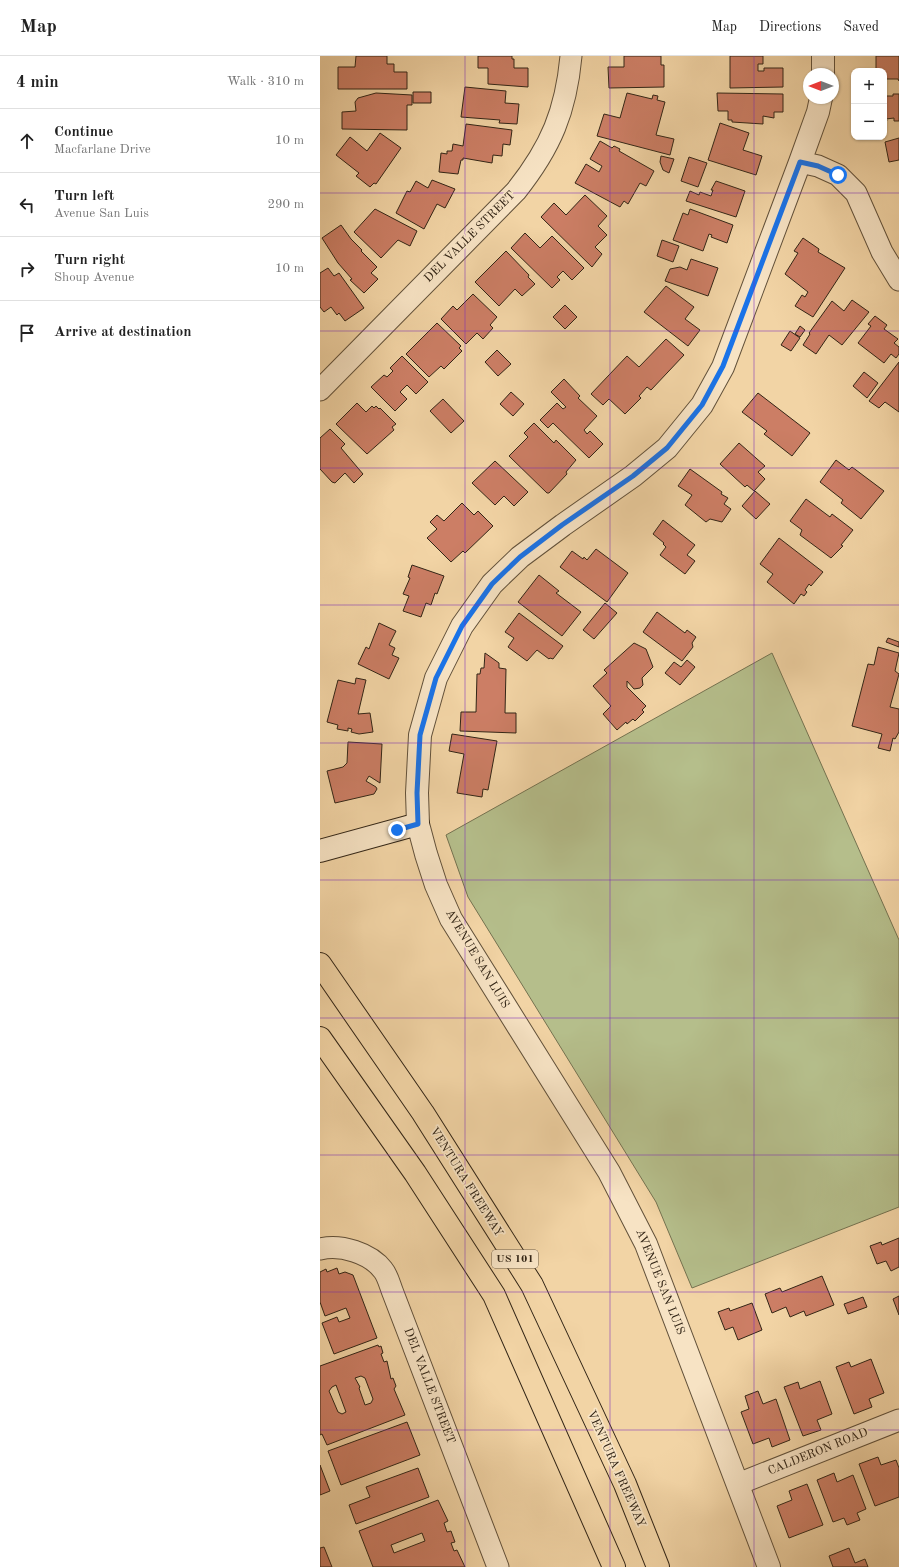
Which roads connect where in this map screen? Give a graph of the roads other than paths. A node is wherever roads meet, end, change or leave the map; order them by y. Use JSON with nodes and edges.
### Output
{"nodes":[{"id":1,"x":571,"y":56,"type":"edge"},
{"id":2,"x":822,"y":56,"type":"edge"},
{"id":3,"x":823,"y":68,"type":"edge"},
{"id":4,"x":820,"y":104,"type":"edge"},
{"id":5,"x":800,"y":162,"type":"junction"},
{"id":6,"x":899,"y":280,"type":"edge"},
{"id":7,"x":320,"y":390,"type":"edge"},
{"id":8,"x":418,"y":824,"type":"junction"},
{"id":9,"x":320,"y":851,"type":"edge"},
{"id":10,"x":323,"y":966,"type":"edge"},
{"id":11,"x":320,"y":1038,"type":"edge"},
{"id":12,"x":320,"y":1249,"type":"edge"},
{"id":13,"x":899,"y":1420,"type":"edge"},
{"id":14,"x":738,"y":1484,"type":"junction"},
{"id":15,"x":498,"y":1567,"type":"edge"},
{"id":16,"x":614,"y":1567,"type":"edge"},
{"id":17,"x":658,"y":1567,"type":"edge"},
{"id":18,"x":769,"y":1567,"type":"edge"}],
"edges":[{"from":1,"to":7,"type":"street","name":"DEL VALLE STREET"},
{"from":2,"to":3,"type":"street"},
{"from":4,"to":5,"type":"street","name":"AVENUE SAN LUIS"},
{"from":5,"to":6,"type":"street"},
{"from":5,"to":8,"type":"street","name":"AVENUE SAN LUIS"},
{"from":8,"to":9,"type":"street"},
{"from":8,"to":14,"type":"street","name":"AVENUE SAN LUIS"},
{"from":10,"to":17,"type":"highway","name":"VENTURA FREEWAY","number":"US 101"},
{"from":11,"to":16,"type":"highway","number":"US 101"},
{"from":12,"to":15,"type":"street","name":"DEL VALLE STREET"},
{"from":13,"to":14,"type":"street","name":"CALDERON ROAD"},
{"from":14,"to":18,"type":"street","name":"AVENUE SAN LUIS"}]}
